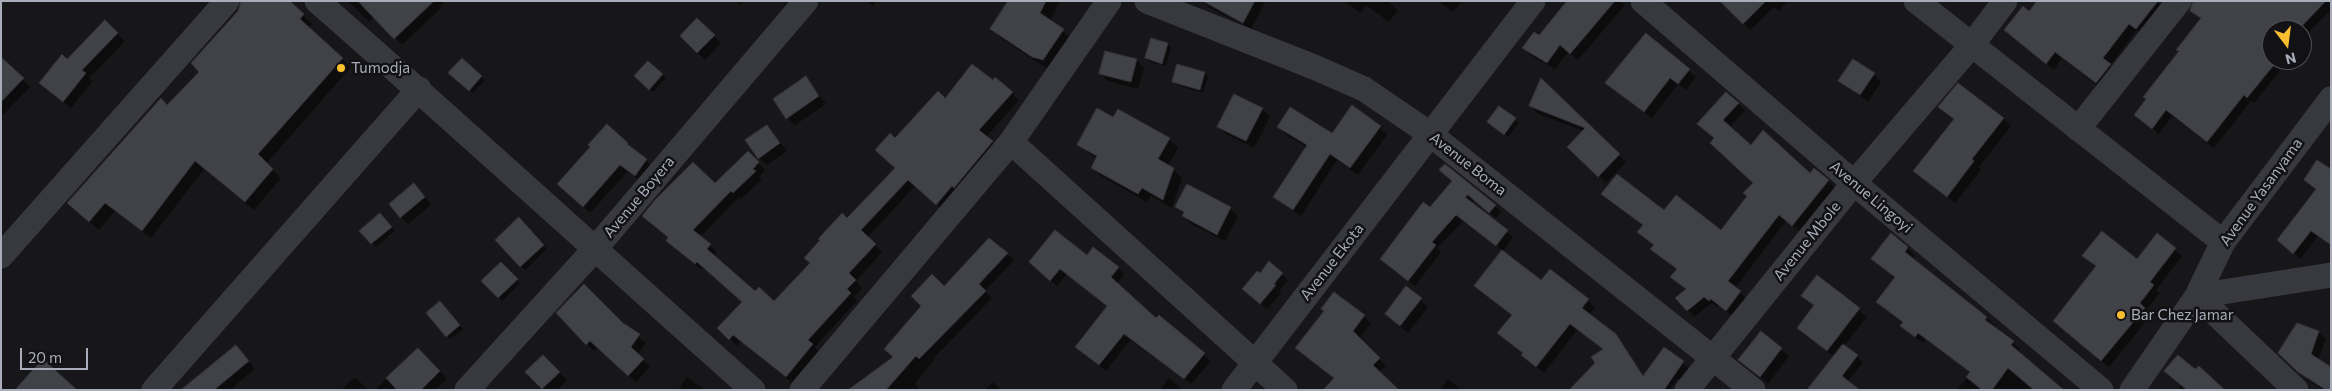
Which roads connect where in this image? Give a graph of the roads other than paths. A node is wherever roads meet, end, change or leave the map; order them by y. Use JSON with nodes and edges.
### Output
{"nodes":[{"id":1,"x":227,"y":1,"type":"edge"},
{"id":2,"x":317,"y":1,"type":"edge"},
{"id":3,"x":806,"y":1,"type":"edge"},
{"id":4,"x":1109,"y":1,"type":"edge"},
{"id":5,"x":1147,"y":1,"type":"edge"},
{"id":6,"x":1533,"y":1,"type":"edge"},
{"id":7,"x":1643,"y":1,"type":"edge"},
{"id":8,"x":1916,"y":1,"type":"edge"},
{"id":9,"x":2005,"y":1,"type":"edge"},
{"id":10,"x":2180,"y":1,"type":"edge"},
{"id":11,"x":1971,"y":46,"type":"junction"},
{"id":12,"x":418,"y":89,"type":"junction"},
{"id":13,"x":2331,"y":99,"type":"edge"},
{"id":14,"x":2078,"y":129,"type":"junction"},
{"id":15,"x":1430,"y":134,"type":"junction"},
{"id":16,"x":1011,"y":142,"type":"junction"},
{"id":17,"x":1854,"y":184,"type":"junction"},
{"id":18,"x":2223,"y":242,"type":"junction"},
{"id":19,"x":594,"y":250,"type":"junction"},
{"id":20,"x":1,"y":256,"type":"edge"},
{"id":21,"x":2331,"y":275,"type":"edge"},
{"id":22,"x":2197,"y":296,"type":"junction"},
{"id":23,"x":1713,"y":357,"type":"junction"},
{"id":24,"x":1254,"y":363,"type":"junction"},
{"id":25,"x":154,"y":390,"type":"edge"},
{"id":26,"x":467,"y":390,"type":"edge"},
{"id":27,"x":753,"y":390,"type":"edge"},
{"id":28,"x":802,"y":390,"type":"edge"},
{"id":29,"x":1234,"y":390,"type":"edge"},
{"id":30,"x":1285,"y":390,"type":"edge"},
{"id":31,"x":1688,"y":390,"type":"edge"},
{"id":32,"x":1753,"y":390,"type":"edge"},
{"id":33,"x":2101,"y":390,"type":"edge"},
{"id":34,"x":2132,"y":390,"type":"edge"},
{"id":35,"x":2296,"y":390,"type":"edge"}],
"edges":[{"from":1,"to":20,"type":"street"},
{"from":2,"to":12,"type":"street"},
{"from":3,"to":19,"type":"street","name":"Avenue Boyera"},
{"from":4,"to":16,"type":"street"},
{"from":5,"to":15,"type":"street","name":"Avenue Boma"},
{"from":6,"to":15,"type":"street","name":"Avenue Ekota"},
{"from":7,"to":17,"type":"street","name":"Avenue Lingoyi"},
{"from":8,"to":11,"type":"street"},
{"from":9,"to":11,"type":"street","name":"Avenue Mbole"},
{"from":10,"to":14,"type":"street"},
{"from":11,"to":14,"type":"street"},
{"from":11,"to":17,"type":"street","name":"Avenue Mbole"},
{"from":12,"to":19,"type":"street"},
{"from":12,"to":25,"type":"street"},
{"from":13,"to":18,"type":"street","name":"Avenue Yasanyama"},
{"from":14,"to":18,"type":"street"},
{"from":15,"to":23,"type":"street","name":"Avenue Boma"},
{"from":15,"to":24,"type":"street","name":"Avenue Ekota"},
{"from":16,"to":24,"type":"street"},
{"from":16,"to":28,"type":"street"},
{"from":17,"to":23,"type":"street","name":"Avenue Mbole"},
{"from":17,"to":33,"type":"street","name":"Avenue Lingoyi"},
{"from":18,"to":22,"type":"street","name":"Avenue Yasanyama"},
{"from":19,"to":26,"type":"street","name":"Avenue Boyera"},
{"from":19,"to":27,"type":"street"},
{"from":21,"to":22,"type":"street"},
{"from":22,"to":34,"type":"street","name":"Avenue Yasanyama"},
{"from":22,"to":35,"type":"street"},
{"from":23,"to":31,"type":"street","name":"Avenue Mbole"},
{"from":23,"to":32,"type":"street","name":"Avenue Boma"},
{"from":24,"to":29,"type":"street","name":"Avenue Ekota"},
{"from":24,"to":30,"type":"street"}]}
